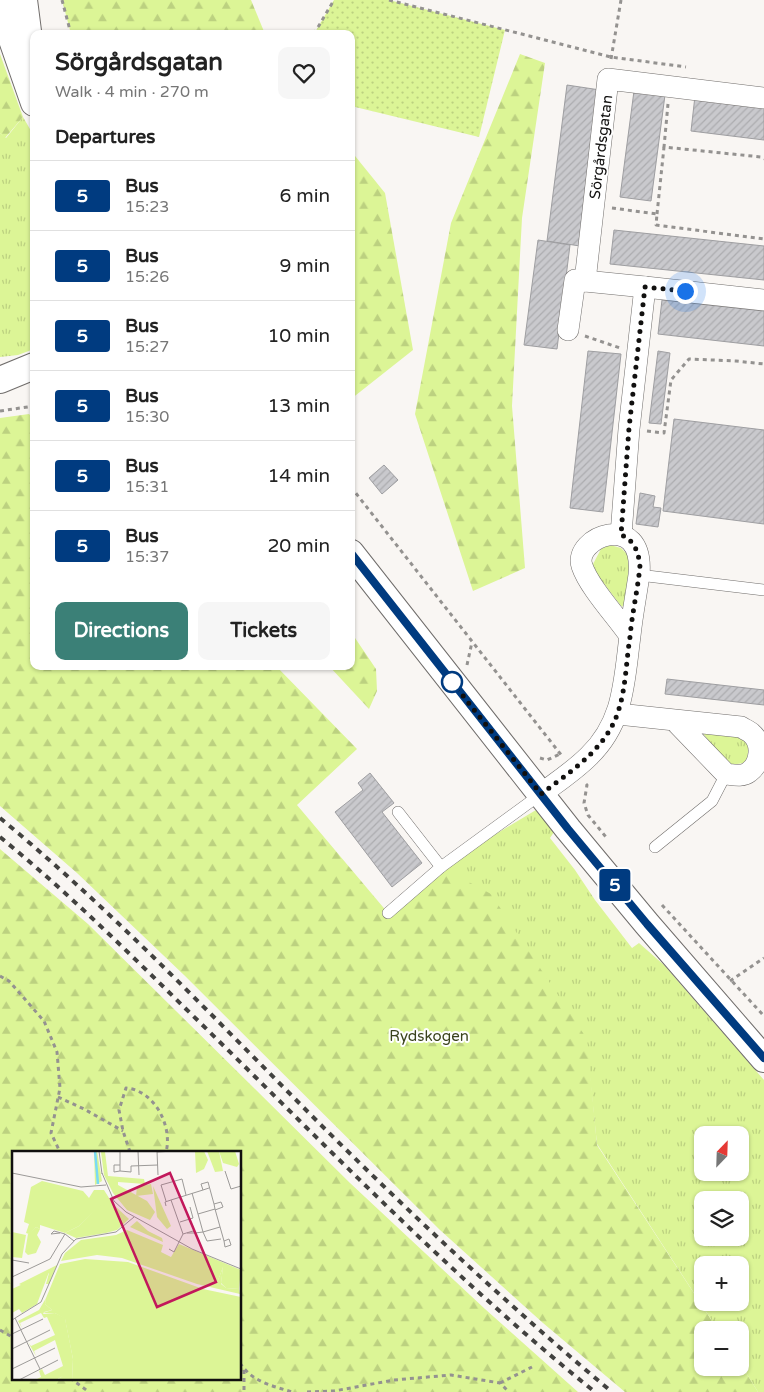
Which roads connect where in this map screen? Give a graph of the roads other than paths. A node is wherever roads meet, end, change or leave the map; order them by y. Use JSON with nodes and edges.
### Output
{"nodes":[{"id":1,"x":0,"y":0,"type":"edge"},
{"id":2,"x":24,"y":0,"type":"edge"},
{"id":3,"x":30,"y":42,"type":"edge"},
{"id":4,"x":30,"y":92,"type":"edge"},
{"id":5,"x":764,"y":98,"type":"edge"},
{"id":6,"x":586,"y":281,"type":"junction"},
{"id":7,"x":645,"y":287,"type":"junction"},
{"id":8,"x":764,"y":300,"type":"edge"},
{"id":9,"x":568,"y":330,"type":"road end"},
{"id":10,"x":30,"y":368,"type":"edge"},
{"id":11,"x":30,"y":373,"type":"edge"},
{"id":12,"x":0,"y":380,"type":"edge"},
{"id":13,"x":621,"y":535,"type":"junction"},
{"id":14,"x":355,"y":558,"type":"edge"},
{"id":15,"x":639,"y":576,"type":"junction"},
{"id":16,"x":764,"y":590,"type":"edge"},
{"id":17,"x":630,"y":636,"type":"junction"},
{"id":18,"x":618,"y":714,"type":"junction"},
{"id":19,"x":675,"y":721,"type":"junction"},
{"id":20,"x":760,"y":766,"type":"edge"},
{"id":21,"x":726,"y":774,"type":"junction"},
{"id":22,"x":541,"y":794,"type":"junction"},
{"id":23,"x":398,"y":812,"type":"dead end"},
{"id":24,"x":655,"y":847,"type":"dead end"},
{"id":25,"x":441,"y":867,"type":"junction"},
{"id":26,"x":388,"y":913,"type":"dead end"},
{"id":27,"x":764,"y":1058,"type":"edge"}],
"edges":[{"from":1,"to":4,"type":"street"},
{"from":2,"to":3,"type":"street"},
{"from":5,"to":6,"type":"street","name":"Sörgårdsgatan"},
{"from":6,"to":7,"type":"street"},
{"from":6,"to":9,"type":"street"},
{"from":7,"to":8,"type":"street"},
{"from":7,"to":13,"type":"street"},
{"from":10,"to":12,"type":"street"},
{"from":11,"to":12,"type":"street"},
{"from":13,"to":15,"type":"street"},
{"from":13,"to":17,"type":"street"},
{"from":14,"to":22,"type":"street"},
{"from":15,"to":16,"type":"lane"},
{"from":15,"to":17,"type":"street"},
{"from":17,"to":18,"type":"street"},
{"from":18,"to":19,"type":"street"},
{"from":18,"to":22,"type":"street"},
{"from":19,"to":20,"type":"street"},
{"from":19,"to":21,"type":"street"},
{"from":20,"to":21,"type":"street"},
{"from":21,"to":24,"type":"lane"},
{"from":22,"to":25,"type":"lane"},
{"from":22,"to":27,"type":"street"},
{"from":23,"to":25,"type":"lane"},
{"from":25,"to":26,"type":"lane"}]}
